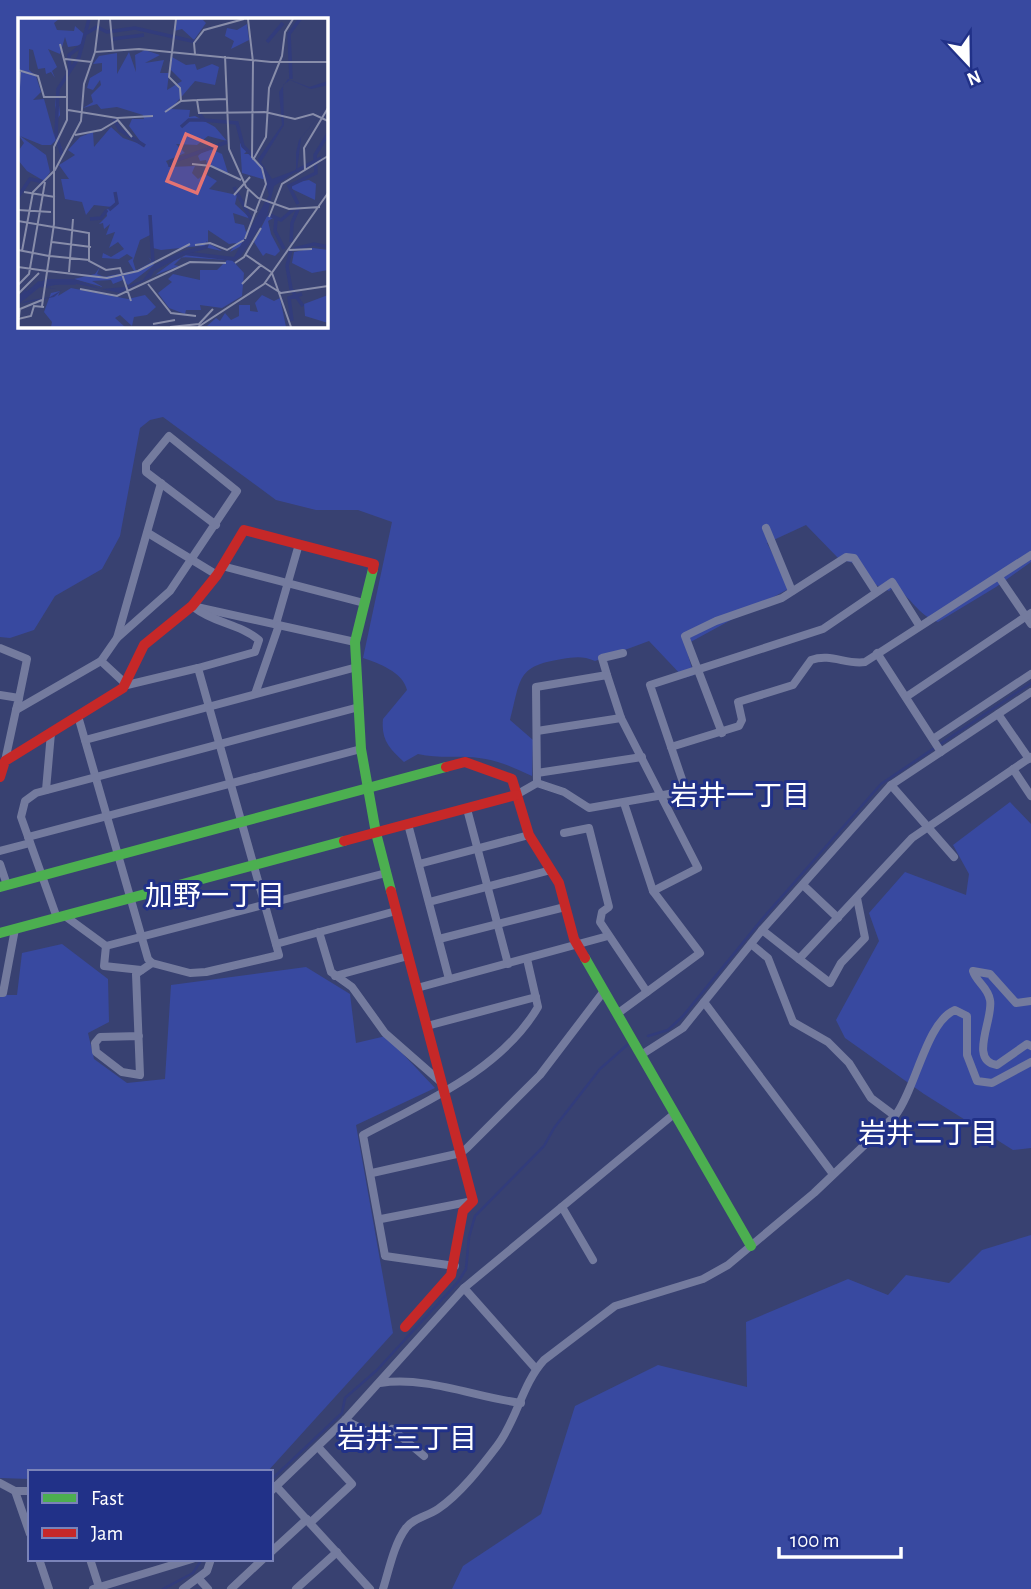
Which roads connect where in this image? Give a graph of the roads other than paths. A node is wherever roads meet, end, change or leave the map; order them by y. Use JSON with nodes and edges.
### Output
{"nodes":[{"id":1,"x":161,"y":483,"type":"junction"},
{"id":2,"x":216,"y":524,"type":"junction"},
{"id":3,"x":766,"y":528,"type":"dead end"},
{"id":4,"x":148,"y":533,"type":"junction"},
{"id":5,"x":299,"y":544,"type":"junction"},
{"id":6,"x":1031,"y":555,"type":"edge"},
{"id":7,"x":194,"y":559,"type":"junction"},
{"id":8,"x":220,"y":570,"type":"junction"},
{"id":9,"x":999,"y":577,"type":"junction"},
{"id":10,"x":288,"y":583,"type":"junction"},
{"id":11,"x":792,"y":591,"type":"junction"},
{"id":12,"x":876,"y":592,"type":"junction"},
{"id":13,"x":364,"y":603,"type":"junction"},
{"id":14,"x":192,"y":606,"type":"junction"},
{"id":15,"x":1029,"y":618,"type":"edge"},
{"id":16,"x":277,"y":625,"type":"junction"},
{"id":17,"x":919,"y":625,"type":"junction"},
{"id":18,"x":117,"y":638,"type":"junction"},
{"id":19,"x":355,"y":642,"type":"junction"},
{"id":20,"x":0,"y":648,"type":"edge"},
{"id":21,"x":623,"y":653,"type":"dead end"},
{"id":22,"x":877,"y":653,"type":"junction"},
{"id":23,"x":101,"y":661,"type":"junction"},
{"id":24,"x":357,"y":667,"type":"junction"},
{"id":25,"x":198,"y":668,"type":"junction"},
{"id":26,"x":698,"y":668,"type":"junction"},
{"id":27,"x":1031,"y":674,"type":"edge"},
{"id":28,"x":607,"y":675,"type":"junction"},
{"id":29,"x":127,"y":685,"type":"junction"},
{"id":30,"x":1031,"y":692,"type":"edge"},
{"id":31,"x":255,"y":694,"type":"junction"},
{"id":32,"x":0,"y":695,"type":"edge"},
{"id":33,"x":906,"y":697,"type":"junction"},
{"id":34,"x":19,"y":698,"type":"junction"},
{"id":35,"x":208,"y":707,"type":"junction"},
{"id":36,"x":359,"y":707,"type":"junction"},
{"id":37,"x":16,"y":710,"type":"junction"},
{"id":38,"x":998,"y":714,"type":"junction"},
{"id":39,"x":78,"y":716,"type":"junction"},
{"id":40,"x":621,"y":718,"type":"junction"},
{"id":41,"x":537,"y":731,"type":"junction"},
{"id":42,"x":51,"y":733,"type":"junction"},
{"id":43,"x":722,"y":733,"type":"junction"},
{"id":44,"x":85,"y":740,"type":"junction"},
{"id":45,"x":219,"y":744,"type":"junction"},
{"id":46,"x":937,"y":745,"type":"junction"},
{"id":47,"x":671,"y":747,"type":"junction"},
{"id":48,"x":361,"y":748,"type":"junction"},
{"id":49,"x":642,"y":757,"type":"junction"},
{"id":50,"x":1030,"y":758,"type":"edge"},
{"id":51,"x":5,"y":761,"type":"junction"},
{"id":52,"x":1013,"y":769,"type":"junction"},
{"id":53,"x":96,"y":777,"type":"junction"},
{"id":54,"x":0,"y":778,"type":"edge"},
{"id":55,"x":537,"y":778,"type":"junction"},
{"id":56,"x":230,"y":783,"type":"junction"},
{"id":57,"x":891,"y":785,"type":"junction"},
{"id":58,"x":368,"y":789,"type":"junction"},
{"id":59,"x":46,"y":790,"type":"junction"},
{"id":60,"x":516,"y":795,"type":"junction"},
{"id":61,"x":1031,"y":796,"type":"edge"},
{"id":62,"x":663,"y":797,"type":"junction"},
{"id":63,"x":624,"y":803,"type":"junction"},
{"id":64,"x":467,"y":809,"type":"junction"},
{"id":65,"x":107,"y":816,"type":"junction"},
{"id":66,"x":242,"y":823,"type":"junction"},
{"id":67,"x":408,"y":824,"type":"junction"},
{"id":68,"x":926,"y":826,"type":"junction"},
{"id":69,"x":376,"y":833,"type":"junction"},
{"id":70,"x":564,"y":833,"type":"dead end"},
{"id":71,"x":529,"y":835,"type":"junction"},
{"id":72,"x":29,"y":840,"type":"junction"},
{"id":73,"x":478,"y":849,"type":"junction"},
{"id":74,"x":0,"y":851,"type":"edge"},
{"id":75,"x":118,"y":856,"type":"junction"},
{"id":76,"x":954,"y":857,"type":"dead end"},
{"id":77,"x":0,"y":864,"type":"edge"},
{"id":78,"x":419,"y":864,"type":"junction"},
{"id":79,"x":254,"y":865,"type":"junction"},
{"id":80,"x":551,"y":870,"type":"junction"},
{"id":81,"x":386,"y":873,"type":"junction"},
{"id":82,"x":42,"y":876,"type":"junction"},
{"id":83,"x":803,"y":885,"type":"junction"},
{"id":84,"x":3,"y":886,"type":"edge"},
{"id":85,"x":488,"y":886,"type":"junction"},
{"id":86,"x":653,"y":891,"type":"junction"},
{"id":87,"x":131,"y":898,"type":"junction"},
{"id":88,"x":858,"y":898,"type":"junction"},
{"id":89,"x":429,"y":902,"type":"junction"},
{"id":90,"x":265,"y":905,"type":"junction"},
{"id":91,"x":565,"y":907,"type":"junction"},
{"id":92,"x":396,"y":911,"type":"junction"},
{"id":93,"x":61,"y":917,"type":"junction"},
{"id":94,"x":838,"y":918,"type":"junction"},
{"id":95,"x":498,"y":924,"type":"junction"},
{"id":96,"x":15,"y":929,"type":"junction"},
{"id":97,"x":762,"y":930,"type":"junction"},
{"id":98,"x":319,"y":932,"type":"junction"},
{"id":99,"x":0,"y":933,"type":"edge"},
{"id":100,"x":608,"y":936,"type":"junction"},
{"id":101,"x":142,"y":937,"type":"junction"},
{"id":102,"x":439,"y":939,"type":"junction"},
{"id":103,"x":276,"y":944,"type":"junction"},
{"id":104,"x":751,"y":944,"type":"junction"},
{"id":105,"x":578,"y":946,"type":"junction"},
{"id":106,"x":106,"y":947,"type":"junction"},
{"id":107,"x":408,"y":956,"type":"junction"},
{"id":108,"x":527,"y":959,"type":"junction"},
{"id":109,"x":799,"y":959,"type":"junction"},
{"id":110,"x":152,"y":963,"type":"junction"},
{"id":111,"x":508,"y":964,"type":"junction"},
{"id":112,"x":141,"y":970,"type":"junction"},
{"id":113,"x":335,"y":976,"type":"junction"},
{"id":114,"x":449,"y":979,"type":"junction"},
{"id":115,"x":417,"y":988,"type":"junction"},
{"id":116,"x":604,"y":991,"type":"junction"},
{"id":117,"x":647,"y":992,"type":"junction"},
{"id":118,"x":0,"y":993,"type":"edge"},
{"id":119,"x":536,"y":997,"type":"junction"},
{"id":120,"x":1031,"y":1001,"type":"edge"},
{"id":121,"x":704,"y":1002,"type":"junction"},
{"id":122,"x":617,"y":1014,"type":"junction"},
{"id":123,"x":427,"y":1026,"type":"junction"},
{"id":124,"x":138,"y":1037,"type":"junction"},
{"id":125,"x":1031,"y":1046,"type":"edge"},
{"id":126,"x":641,"y":1055,"type":"junction"},
{"id":127,"x":1031,"y":1062,"type":"edge"},
{"id":128,"x":443,"y":1088,"type":"junction"},
{"id":129,"x":674,"y":1114,"type":"junction"},
{"id":130,"x":895,"y":1116,"type":"junction"},
{"id":131,"x":461,"y":1153,"type":"junction"},
{"id":132,"x":372,"y":1173,"type":"junction"},
{"id":133,"x":833,"y":1174,"type":"junction"},
{"id":134,"x":473,"y":1201,"type":"junction"},
{"id":135,"x":562,"y":1207,"type":"junction"},
{"id":136,"x":381,"y":1219,"type":"junction"},
{"id":137,"x":751,"y":1245,"type":"junction"},
{"id":138,"x":593,"y":1260,"type":"dead end"},
{"id":139,"x":455,"y":1266,"type":"junction"},
{"id":140,"x":464,"y":1288,"type":"junction"},
{"id":141,"x":405,"y":1327,"type":"dead end"},
{"id":142,"x":536,"y":1369,"type":"junction"},
{"id":143,"x":380,"y":1383,"type":"junction"},
{"id":144,"x":521,"y":1403,"type":"junction"},
{"id":145,"x":345,"y":1420,"type":"junction"},
{"id":146,"x":318,"y":1447,"type":"junction"},
{"id":147,"x":424,"y":1456,"type":"dead end"},
{"id":148,"x":0,"y":1483,"type":"edge"},
{"id":149,"x":274,"y":1488,"type":"edge"},
{"id":150,"x":28,"y":1489,"type":"edge"},
{"id":151,"x":15,"y":1491,"type":"junction"},
{"id":152,"x":308,"y":1521,"type":"junction"},
{"id":153,"x":28,"y":1528,"type":"edge"},
{"id":154,"x":273,"y":1550,"type":"edge"},
{"id":155,"x":337,"y":1552,"type":"junction"},
{"id":156,"x":40,"y":1561,"type":"edge"},
{"id":157,"x":90,"y":1561,"type":"edge"},
{"id":158,"x":156,"y":1561,"type":"edge"},
{"id":159,"x":185,"y":1561,"type":"edge"},
{"id":160,"x":210,"y":1561,"type":"edge"},
{"id":161,"x":261,"y":1561,"type":"edge"},
{"id":162,"x":159,"y":1569,"type":"junction"},
{"id":163,"x":199,"y":1578,"type":"junction"},
{"id":164,"x":96,"y":1588,"type":"edge"},
{"id":165,"x":49,"y":1589,"type":"edge"},
{"id":166,"x":183,"y":1589,"type":"edge"},
{"id":167,"x":208,"y":1589,"type":"edge"},
{"id":168,"x":231,"y":1589,"type":"edge"},
{"id":169,"x":296,"y":1589,"type":"edge"},
{"id":170,"x":370,"y":1589,"type":"edge"},
{"id":171,"x":383,"y":1589,"type":"edge"}],
"edges":[{"from":1,"to":2,"type":"street"},
{"from":1,"to":2,"type":"street"},
{"from":1,"to":4,"type":"street"},
{"from":2,"to":7,"type":"street"},
{"from":3,"to":11,"type":"street"},
{"from":4,"to":7,"type":"street"},
{"from":4,"to":18,"type":"street"},
{"from":5,"to":8,"type":"street"},
{"from":5,"to":10,"type":"street"},
{"from":5,"to":13,"type":"street"},
{"from":6,"to":9,"type":"street"},
{"from":7,"to":8,"type":"street"},
{"from":7,"to":18,"type":"street"},
{"from":8,"to":10,"type":"street"},
{"from":8,"to":14,"type":"street"},
{"from":9,"to":15,"type":"street"},
{"from":9,"to":17,"type":"street"},
{"from":10,"to":13,"type":"street"},
{"from":10,"to":16,"type":"street"},
{"from":11,"to":12,"type":"street"},
{"from":11,"to":26,"type":"street"},
{"from":12,"to":17,"type":"street"},
{"from":12,"to":26,"type":"street"},
{"from":13,"to":19,"type":"street"},
{"from":14,"to":16,"type":"street"},
{"from":14,"to":25,"type":"street"},
{"from":14,"to":29,"type":"street"},
{"from":15,"to":33,"type":"street"},
{"from":16,"to":19,"type":"street"},
{"from":16,"to":31,"type":"street"},
{"from":17,"to":22,"type":"street"},
{"from":18,"to":23,"type":"street"},
{"from":19,"to":24,"type":"street"},
{"from":20,"to":34,"type":"street"},
{"from":21,"to":28,"type":"street"},
{"from":22,"to":33,"type":"street"},
{"from":22,"to":43,"type":"street"},
{"from":23,"to":29,"type":"street"},
{"from":23,"to":37,"type":"street"},
{"from":24,"to":31,"type":"street"},
{"from":24,"to":36,"type":"street"},
{"from":25,"to":29,"type":"street"},
{"from":25,"to":35,"type":"street"},
{"from":26,"to":43,"type":"street"},
{"from":26,"to":47,"type":"street"},
{"from":27,"to":46,"type":"street"},
{"from":28,"to":40,"type":"street"},
{"from":28,"to":41,"type":"street"},
{"from":29,"to":39,"type":"street"},
{"from":30,"to":38,"type":"street"},
{"from":31,"to":35,"type":"street"},
{"from":32,"to":34,"type":"street"},
{"from":33,"to":46,"type":"street"},
{"from":34,"to":37,"type":"street"},
{"from":35,"to":44,"type":"street"},
{"from":35,"to":45,"type":"street"},
{"from":36,"to":45,"type":"street"},
{"from":36,"to":48,"type":"street"},
{"from":37,"to":51,"type":"street"},
{"from":38,"to":46,"type":"street"},
{"from":38,"to":50,"type":"street"},
{"from":39,"to":42,"type":"street"},
{"from":39,"to":44,"type":"street"},
{"from":40,"to":41,"type":"street"},
{"from":40,"to":49,"type":"street"},
{"from":41,"to":55,"type":"street"},
{"from":42,"to":51,"type":"street"},
{"from":42,"to":59,"type":"street"},
{"from":43,"to":47,"type":"street"},
{"from":44,"to":53,"type":"street"},
{"from":45,"to":53,"type":"street"},
{"from":45,"to":56,"type":"street"},
{"from":46,"to":57,"type":"street"},
{"from":47,"to":62,"type":"street"},
{"from":48,"to":56,"type":"street"},
{"from":48,"to":58,"type":"street"},
{"from":49,"to":55,"type":"street"},
{"from":49,"to":62,"type":"street"},
{"from":50,"to":52,"type":"street"},
{"from":51,"to":54,"type":"street"},
{"from":52,"to":61,"type":"street"},
{"from":52,"to":68,"type":"street"},
{"from":53,"to":59,"type":"street"},
{"from":53,"to":65,"type":"street"},
{"from":55,"to":60,"type":"street"},
{"from":55,"to":63,"type":"street"},
{"from":56,"to":65,"type":"street"},
{"from":56,"to":66,"type":"street"},
{"from":57,"to":68,"type":"street"},
{"from":57,"to":83,"type":"street"},
{"from":58,"to":60,"type":"street"},
{"from":58,"to":66,"type":"street"},
{"from":58,"to":69,"type":"street"},
{"from":59,"to":72,"type":"street"},
{"from":60,"to":64,"type":"street"},
{"from":60,"to":71,"type":"street"},
{"from":62,"to":63,"type":"street"},
{"from":62,"to":86,"type":"street"},
{"from":63,"to":86,"type":"street"},
{"from":64,"to":67,"type":"street"},
{"from":64,"to":73,"type":"street"},
{"from":65,"to":72,"type":"street"},
{"from":65,"to":75,"type":"street"},
{"from":66,"to":75,"type":"street"},
{"from":66,"to":79,"type":"street"},
{"from":67,"to":69,"type":"street"},
{"from":67,"to":78,"type":"street"},
{"from":68,"to":76,"type":"street"},
{"from":68,"to":88,"type":"street"},
{"from":69,"to":79,"type":"street"},
{"from":69,"to":81,"type":"street"},
{"from":70,"to":100,"type":"street"},
{"from":71,"to":73,"type":"street"},
{"from":71,"to":80,"type":"street"},
{"from":72,"to":74,"type":"street"},
{"from":72,"to":82,"type":"street"},
{"from":73,"to":78,"type":"street"},
{"from":73,"to":85,"type":"street"},
{"from":75,"to":82,"type":"street"},
{"from":75,"to":87,"type":"street"},
{"from":77,"to":84,"type":"street"},
{"from":78,"to":89,"type":"street"},
{"from":79,"to":87,"type":"street"},
{"from":79,"to":90,"type":"street"},
{"from":80,"to":85,"type":"street"},
{"from":80,"to":91,"type":"street"},
{"from":81,"to":90,"type":"street"},
{"from":81,"to":92,"type":"street"},
{"from":82,"to":84,"type":"street"},
{"from":82,"to":93,"type":"street"},
{"from":83,"to":94,"type":"street"},
{"from":83,"to":97,"type":"street"},
{"from":85,"to":89,"type":"street"},
{"from":85,"to":95,"type":"street"},
{"from":86,"to":117,"type":"street"},
{"from":87,"to":93,"type":"street"},
{"from":87,"to":101,"type":"street"},
{"from":88,"to":94,"type":"street"},
{"from":88,"to":109,"type":"street"},
{"from":89,"to":102,"type":"street"},
{"from":90,"to":101,"type":"street"},
{"from":90,"to":103,"type":"street"},
{"from":91,"to":95,"type":"street"},
{"from":91,"to":105,"type":"street"},
{"from":92,"to":98,"type":"street"},
{"from":92,"to":107,"type":"street"},
{"from":93,"to":96,"type":"street"},
{"from":93,"to":106,"type":"street"},
{"from":94,"to":109,"type":"street"},
{"from":95,"to":102,"type":"street"},
{"from":95,"to":111,"type":"street"},
{"from":96,"to":99,"type":"street"},
{"from":96,"to":118,"type":"street"},
{"from":97,"to":104,"type":"street"},
{"from":97,"to":109,"type":"street"},
{"from":98,"to":103,"type":"street"},
{"from":98,"to":113,"type":"street"},
{"from":100,"to":105,"type":"street"},
{"from":100,"to":117,"type":"street"},
{"from":101,"to":106,"type":"street"},
{"from":101,"to":110,"type":"street"},
{"from":102,"to":114,"type":"street"},
{"from":103,"to":110,"type":"street"},
{"from":104,"to":121,"type":"street"},
{"from":104,"to":130,"type":"street"},
{"from":105,"to":108,"type":"street"},
{"from":105,"to":116,"type":"street"},
{"from":106,"to":112,"type":"street"},
{"from":107,"to":113,"type":"street"},
{"from":107,"to":115,"type":"street"},
{"from":108,"to":111,"type":"street"},
{"from":108,"to":119,"type":"street"},
{"from":110,"to":112,"type":"street"},
{"from":111,"to":114,"type":"street"},
{"from":112,"to":124,"type":"street"},
{"from":113,"to":128,"type":"street"},
{"from":114,"to":115,"type":"street"},
{"from":115,"to":123,"type":"street"},
{"from":116,"to":122,"type":"street"},
{"from":116,"to":131,"type":"street"},
{"from":117,"to":122,"type":"street"},
{"from":119,"to":123,"type":"street"},
{"from":119,"to":128,"type":"street"},
{"from":120,"to":125,"type":"street"},
{"from":121,"to":126,"type":"street"},
{"from":121,"to":133,"type":"street"},
{"from":122,"to":126,"type":"street"},
{"from":123,"to":128,"type":"street"},
{"from":124,"to":124,"type":"street"},
{"from":126,"to":129,"type":"street"},
{"from":127,"to":130,"type":"street"},
{"from":128,"to":131,"type":"street"},
{"from":128,"to":132,"type":"street"},
{"from":129,"to":135,"type":"street"},
{"from":129,"to":137,"type":"street"},
{"from":130,"to":133,"type":"street"},
{"from":131,"to":132,"type":"street"},
{"from":131,"to":134,"type":"street"},
{"from":132,"to":136,"type":"street"},
{"from":133,"to":137,"type":"street"},
{"from":134,"to":136,"type":"street"},
{"from":134,"to":139,"type":"street"},
{"from":135,"to":138,"type":"street"},
{"from":135,"to":140,"type":"street"},
{"from":136,"to":139,"type":"street"},
{"from":137,"to":142,"type":"street"},
{"from":139,"to":141,"type":"street"},
{"from":140,"to":142,"type":"street"},
{"from":140,"to":143,"type":"street"},
{"from":142,"to":144,"type":"street"},
{"from":143,"to":144,"type":"street"},
{"from":143,"to":145,"type":"street"},
{"from":144,"to":171,"type":"street"},
{"from":145,"to":146,"type":"street"},
{"from":145,"to":147,"type":"street"},
{"from":146,"to":149,"type":"street"},
{"from":146,"to":152,"type":"street"},
{"from":148,"to":151,"type":"street"},
{"from":149,"to":152,"type":"street"},
{"from":150,"to":151,"type":"street"},
{"from":151,"to":153,"type":"street"},
{"from":152,"to":154,"type":"street"},
{"from":152,"to":155,"type":"street"},
{"from":155,"to":169,"type":"street"},
{"from":155,"to":170,"type":"street"},
{"from":156,"to":165,"type":"street"},
{"from":157,"to":164,"type":"street"},
{"from":158,"to":162,"type":"street"},
{"from":159,"to":162,"type":"street"},
{"from":160,"to":163,"type":"street"},
{"from":161,"to":168,"type":"street"},
{"from":162,"to":164,"type":"street"},
{"from":163,"to":166,"type":"street"},
{"from":163,"to":167,"type":"street"}]}
